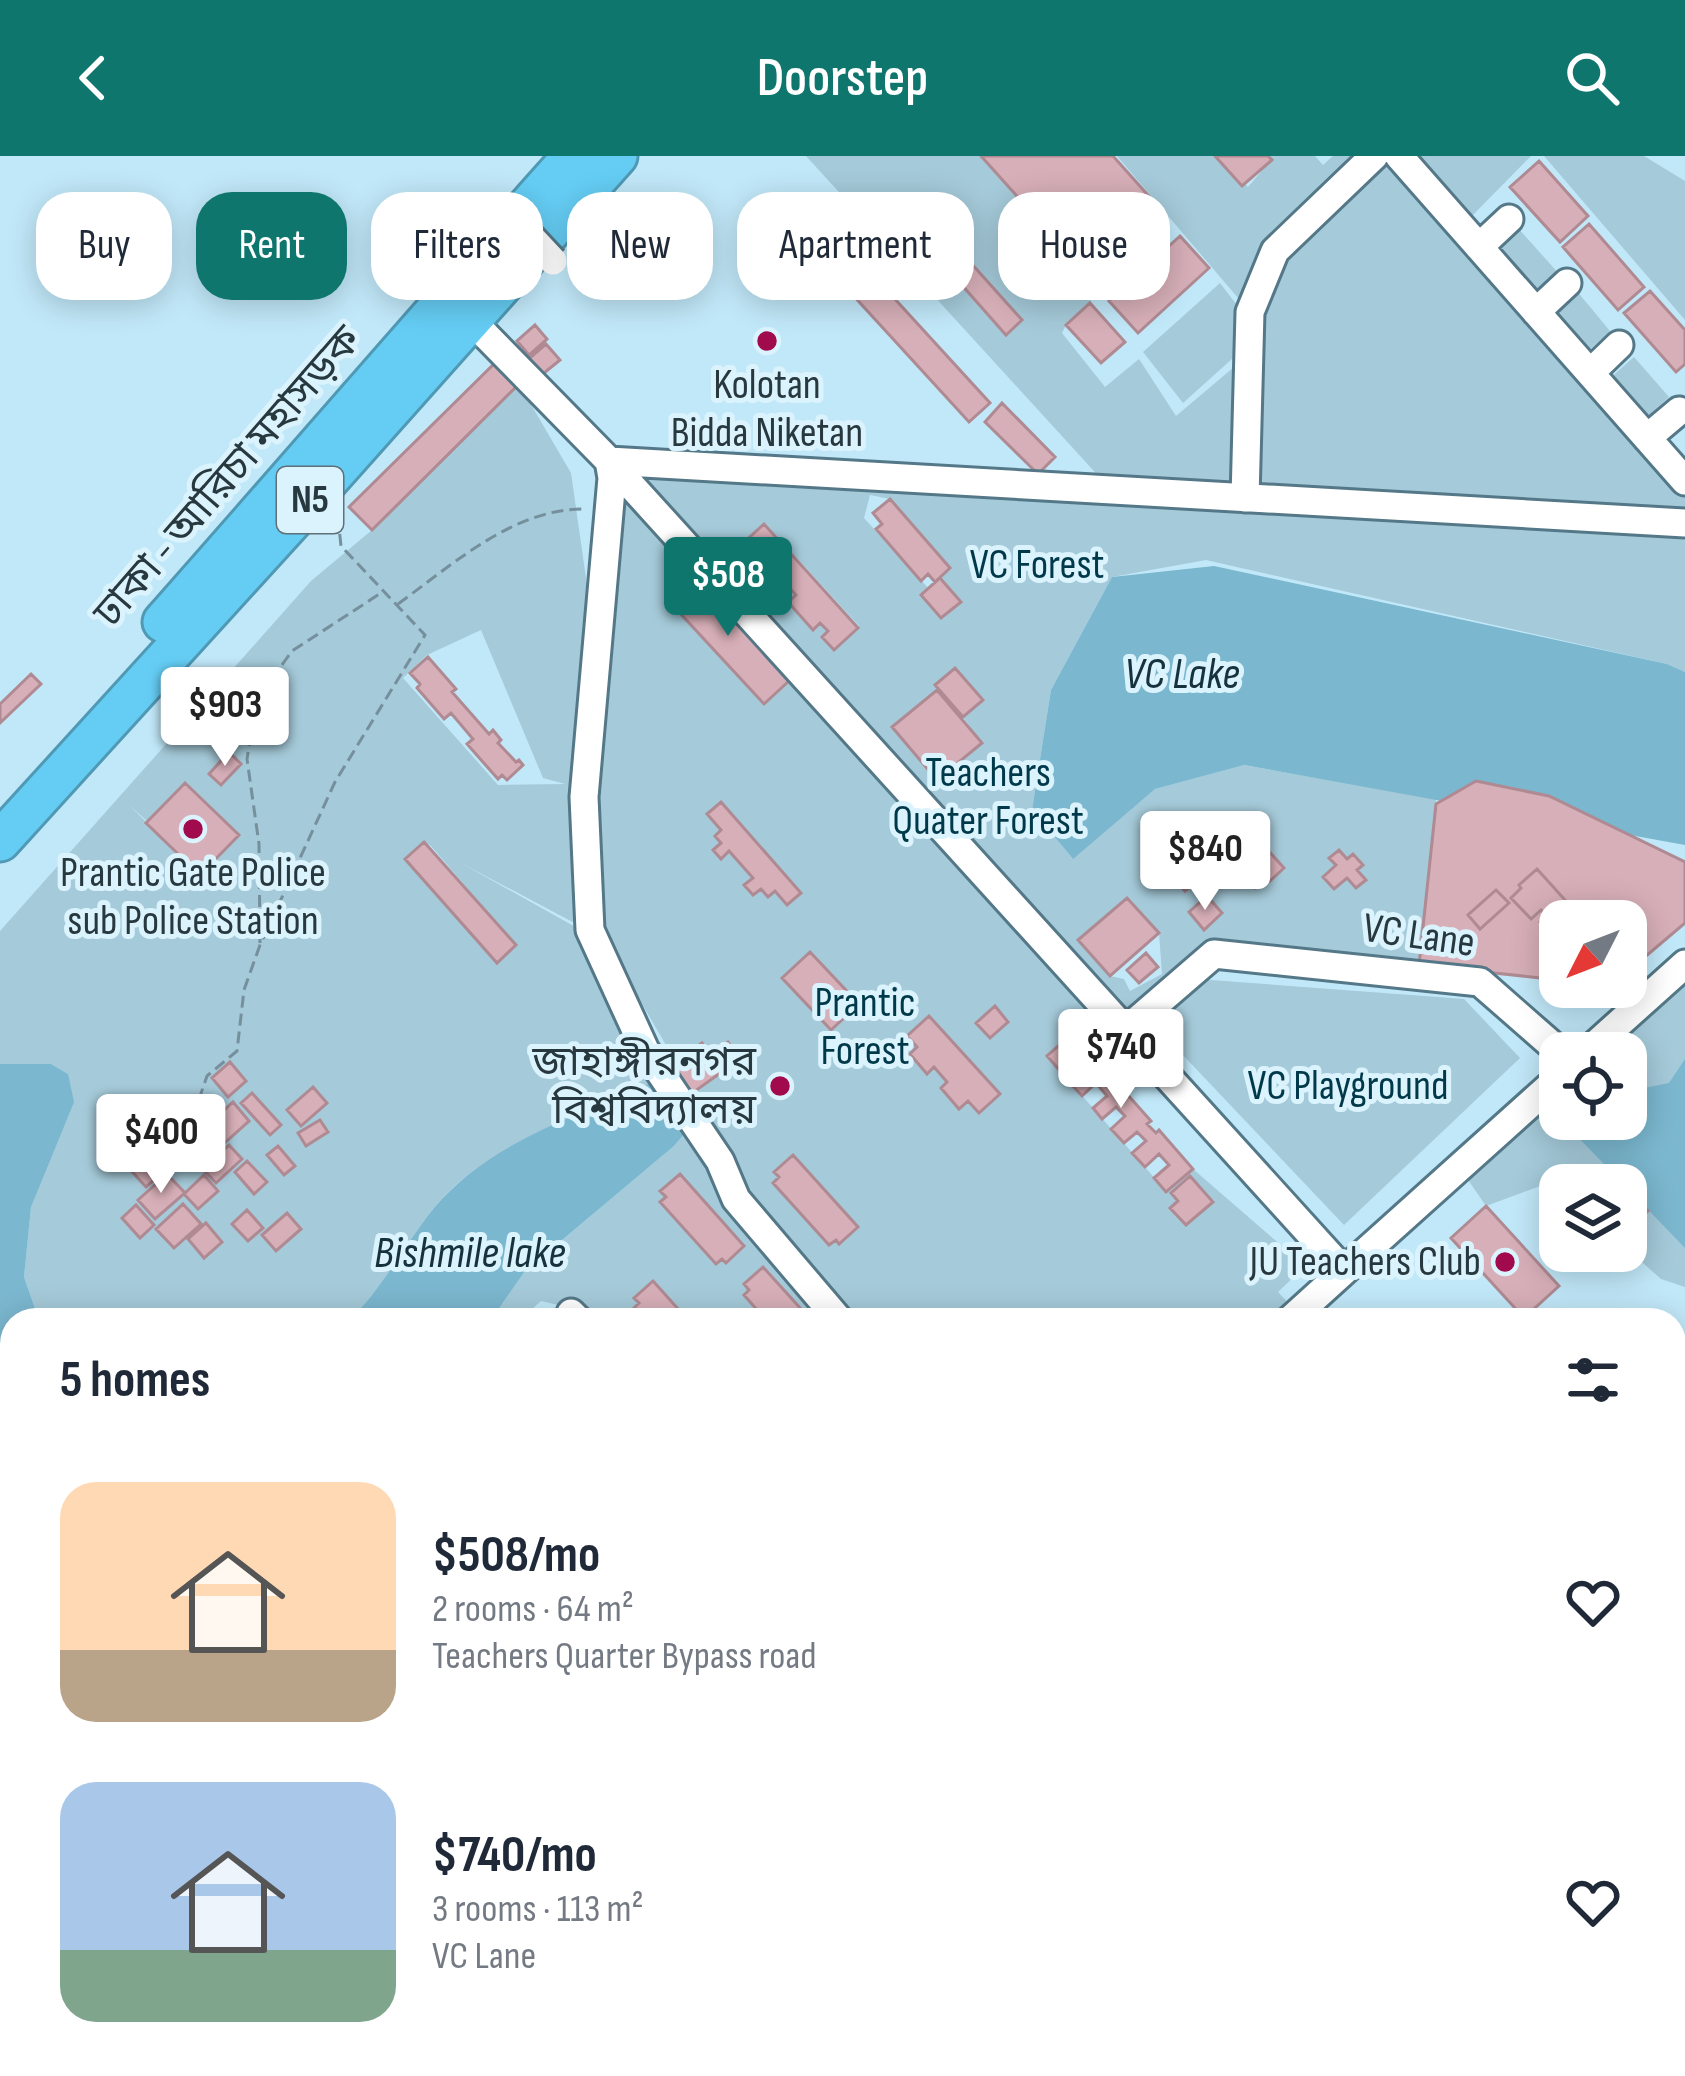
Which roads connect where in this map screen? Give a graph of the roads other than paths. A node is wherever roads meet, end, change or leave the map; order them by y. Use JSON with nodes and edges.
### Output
{"nodes":[{"id":1,"x":573,"y":156,"type":"edge"},
{"id":2,"x":617,"y":156,"type":"edge"},
{"id":3,"x":1374,"y":156,"type":"edge"},
{"id":4,"x":1399,"y":156,"type":"edge"},
{"id":5,"x":1509,"y":219,"type":"dead end"},
{"id":6,"x":1479,"y":247,"type":"junction"},
{"id":7,"x":543,"y":250,"type":"edge"},
{"id":8,"x":554,"y":261,"type":"dead end"},
{"id":9,"x":1567,"y":283,"type":"dead end"},
{"id":10,"x":459,"y":308,"type":"junction"},
{"id":11,"x":1536,"y":312,"type":"junction"},
{"id":12,"x":1619,"y":345,"type":"dead end"},
{"id":13,"x":1590,"y":373,"type":"junction"},
{"id":14,"x":1679,"y":411,"type":"dead end"},
{"id":15,"x":1647,"y":438,"type":"junction"},
{"id":16,"x":609,"y":460,"type":"junction"},
{"id":17,"x":1685,"y":481,"type":"edge"},
{"id":18,"x":1245,"y":497,"type":"junction"},
{"id":19,"x":1685,"y":523,"type":"edge"},
{"id":20,"x":0,"y":805,"type":"edge"},
{"id":21,"x":0,"y":841,"type":"edge"},
{"id":22,"x":1685,"y":964,"type":"edge"},
{"id":23,"x":1126,"y":1030,"type":"junction"},
{"id":24,"x":1609,"y":1032,"type":"edge"},
{"id":25,"x":1539,"y":1034,"type":"edge"},
{"id":26,"x":1539,"y":1096,"type":"edge"},
{"id":27,"x":1344,"y":1270,"type":"junction"},
{"id":28,"x":829,"y":1308,"type":"edge"},
{"id":29,"x":1303,"y":1308,"type":"edge"}],
"edges":[{"from":1,"to":10,"type":"highway","name":"ঢাকা - আরিচা মহাসড়ক","number":"N5"},
{"from":2,"to":10,"type":"highway","name":"ঢাকা - আরিচা মহাসড়ক","number":"N5"},
{"from":3,"to":18,"type":"street"},
{"from":4,"to":6,"type":"street"},
{"from":5,"to":6,"type":"street"},
{"from":6,"to":11,"type":"street"},
{"from":7,"to":8,"type":"street","bridge":true},
{"from":9,"to":11,"type":"street"},
{"from":10,"to":16,"type":"street"},
{"from":10,"to":20,"type":"highway","name":"ঢাকা - আরিচা মহাসড়ক","number":"N5"},
{"from":10,"to":21,"type":"highway","name":"ঢাকা - আরিচা মহাসড়ক","number":"N5"},
{"from":11,"to":13,"type":"street"},
{"from":12,"to":13,"type":"street"},
{"from":13,"to":15,"type":"street"},
{"from":14,"to":15,"type":"street"},
{"from":15,"to":17,"type":"street"},
{"from":16,"to":18,"type":"street"},
{"from":16,"to":23,"type":"street"},
{"from":16,"to":28,"type":"street"},
{"from":18,"to":19,"type":"street"},
{"from":22,"to":24,"type":"street"},
{"from":23,"to":25,"type":"street","name":"VC Lane"},
{"from":23,"to":27,"type":"street"},
{"from":26,"to":27,"type":"street"},
{"from":27,"to":29,"type":"street"}]}
